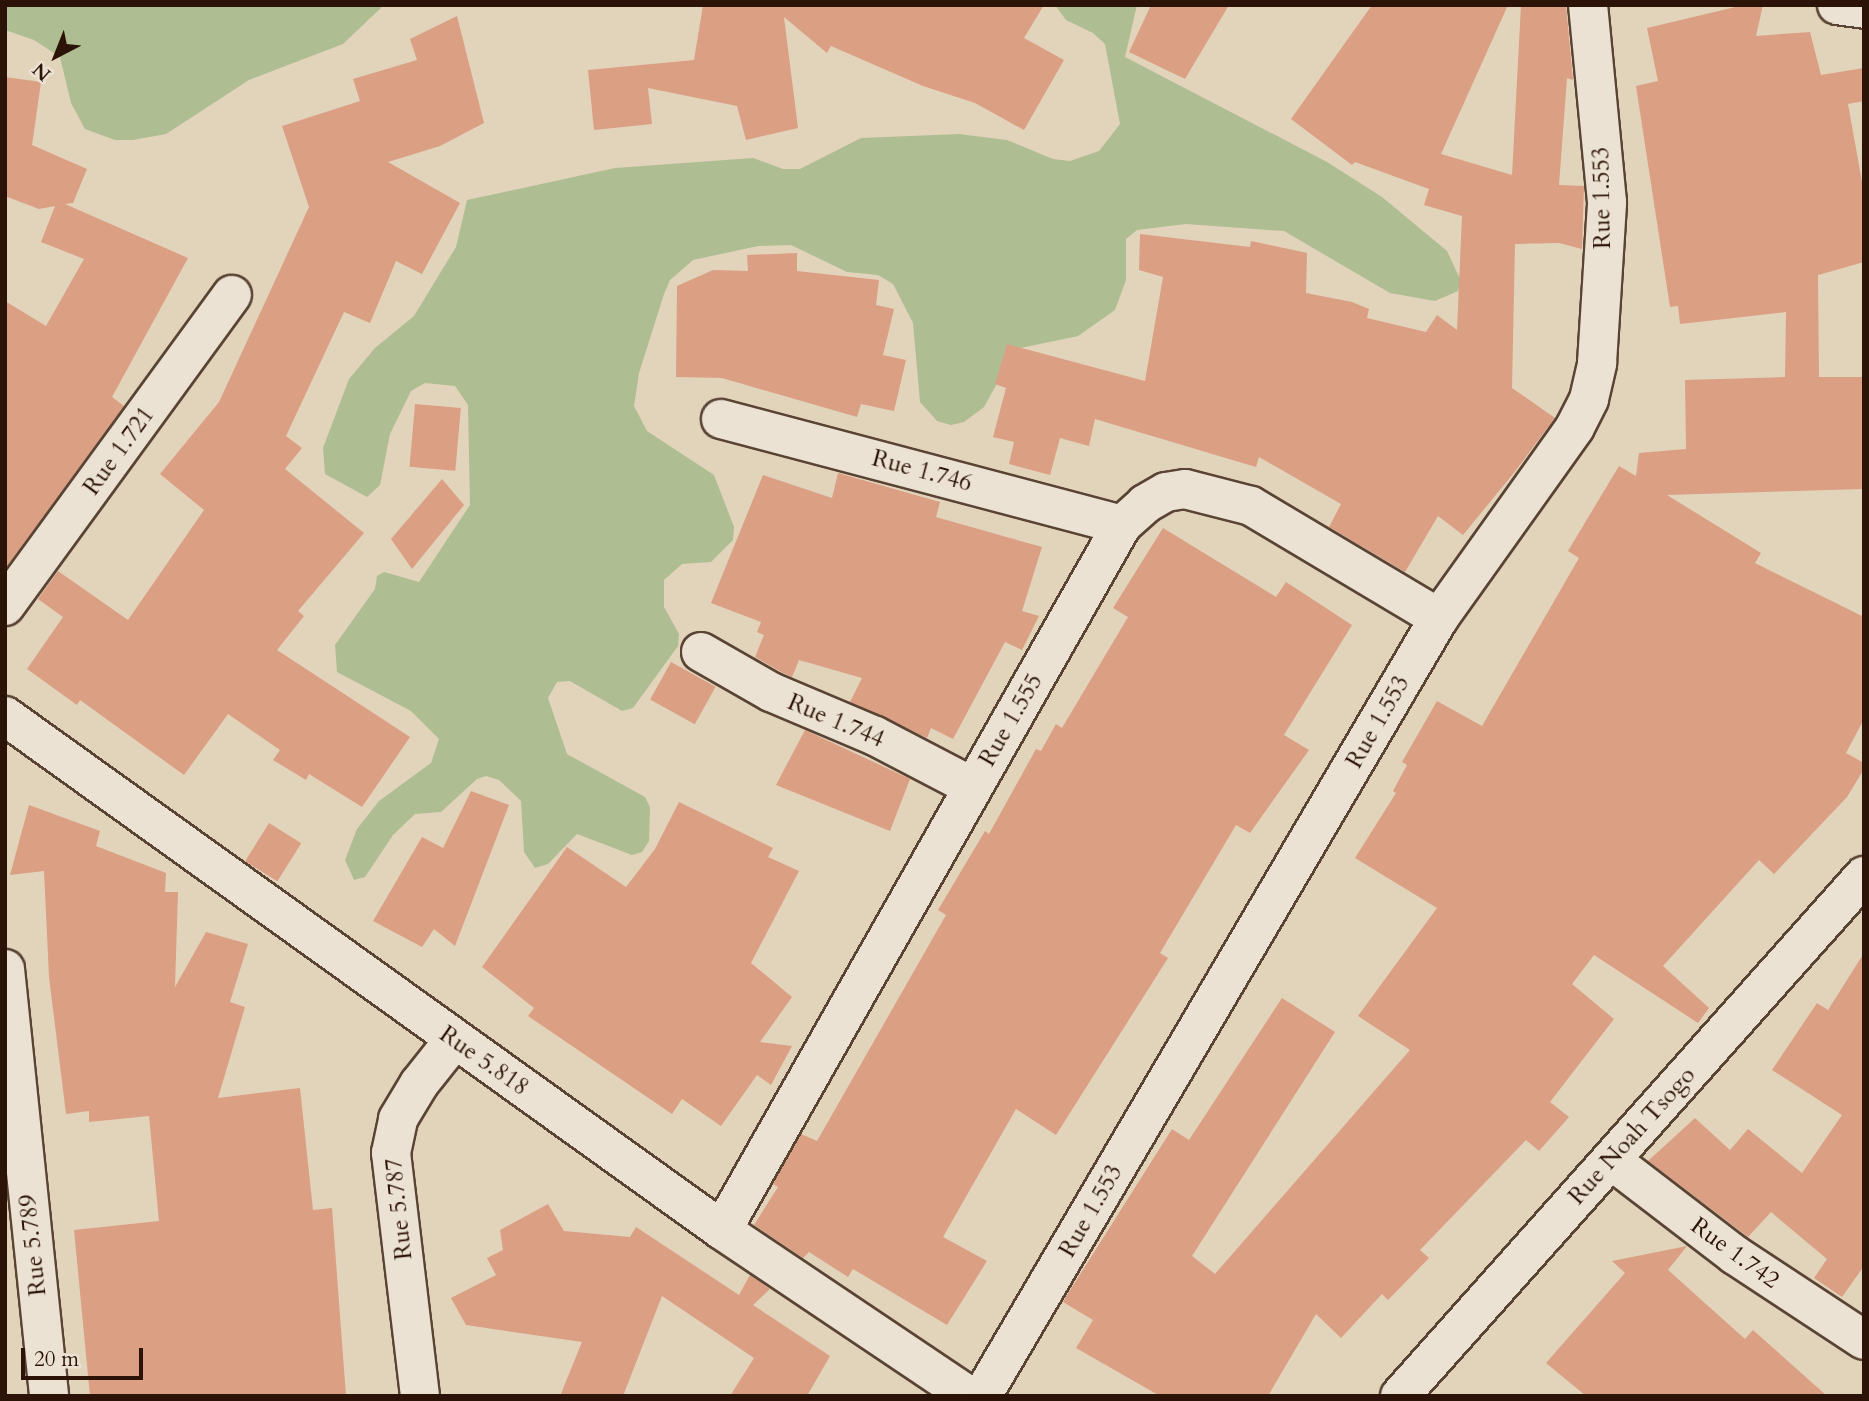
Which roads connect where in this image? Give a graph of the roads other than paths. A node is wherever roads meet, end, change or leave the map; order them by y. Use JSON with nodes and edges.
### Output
{"nodes":[{"id":1,"x":1588,"y":5,"type":"edge"},
{"id":2,"x":1837,"y":5,"type":"edge"},
{"id":3,"x":1864,"y":9,"type":"edge"},
{"id":4,"x":232,"y":295,"type":"dead end"},
{"id":5,"x":721,"y":419,"type":"dead end"},
{"id":6,"x":1122,"y":526,"type":"junction"},
{"id":7,"x":5,"y":607,"type":"edge"},
{"id":8,"x":1439,"y":618,"type":"junction"},
{"id":9,"x":701,"y":652,"type":"dead end"},
{"id":10,"x":5,"y":716,"type":"edge"},
{"id":11,"x":973,"y":787,"type":"junction"},
{"id":12,"x":1864,"y":876,"type":"edge"},
{"id":13,"x":5,"y":969,"type":"edge"},
{"id":14,"x":454,"y":1040,"type":"junction"},
{"id":15,"x":1611,"y":1160,"type":"junction"},
{"id":16,"x":722,"y":1230,"type":"junction"},
{"id":17,"x":1864,"y":1340,"type":"edge"},
{"id":18,"x":49,"y":1396,"type":"edge"},
{"id":19,"x":420,"y":1396,"type":"edge"},
{"id":20,"x":969,"y":1396,"type":"edge"},
{"id":21,"x":982,"y":1396,"type":"edge"},
{"id":22,"x":1400,"y":1396,"type":"edge"}],
"edges":[{"from":1,"to":8,"type":"street","name":"Rue 1.553"},
{"from":2,"to":3,"type":"street"},
{"from":4,"to":7,"type":"street","name":"Rue 1.721"},
{"from":5,"to":6,"type":"street","name":"Rue 1.746"},
{"from":6,"to":8,"type":"street","name":"Rue 1.555"},
{"from":6,"to":11,"type":"street","name":"Rue 1.555"},
{"from":8,"to":21,"type":"street","name":"Rue 1.553"},
{"from":9,"to":11,"type":"street","name":"Rue 1.744"},
{"from":10,"to":14,"type":"street","name":"Rue 5.818"},
{"from":11,"to":16,"type":"street","name":"Rue 1.555"},
{"from":12,"to":15,"type":"street","name":"Rue Noah Tsogo"},
{"from":13,"to":18,"type":"street","name":"Rue 5.789"},
{"from":14,"to":16,"type":"street","name":"Rue 5.818"},
{"from":14,"to":19,"type":"street","name":"Rue 5.787"},
{"from":15,"to":17,"type":"street","name":"Rue 1.742"},
{"from":15,"to":22,"type":"street","name":"Rue Noah Tsogo"},
{"from":16,"to":20,"type":"street","name":"Rue 5.818"}]}
